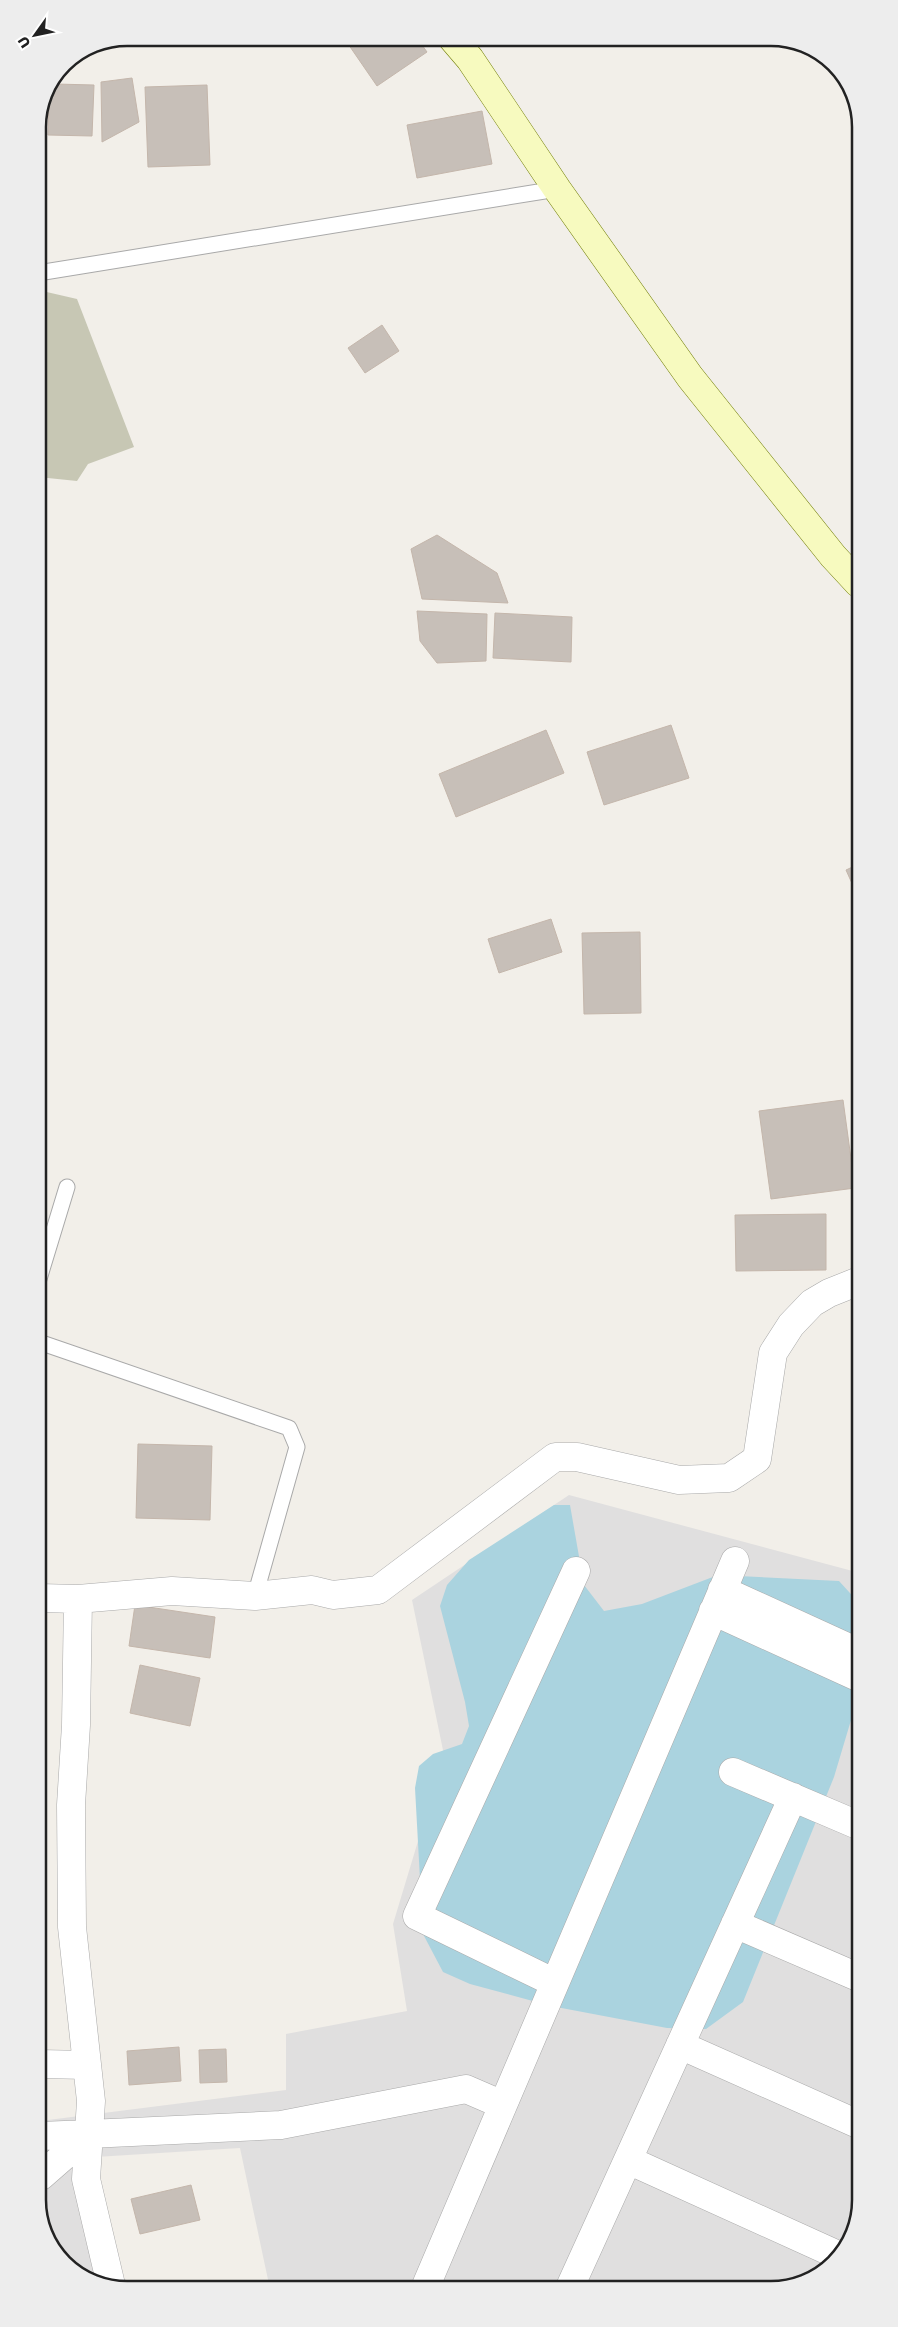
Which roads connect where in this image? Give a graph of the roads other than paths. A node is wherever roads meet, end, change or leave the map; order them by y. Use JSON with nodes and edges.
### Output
{"nodes":[{"id":1,"x":459,"y":46,"type":"edge"},
{"id":2,"x":557,"y":189,"type":"junction"},
{"id":3,"x":46,"y":272,"type":"edge"},
{"id":4,"x":852,"y":577,"type":"edge"},
{"id":5,"x":67,"y":1187,"type":"dead end"},
{"id":6,"x":46,"y":1256,"type":"edge"},
{"id":7,"x":852,"y":1283,"type":"edge"},
{"id":8,"x":46,"y":1344,"type":"edge"},
{"id":9,"x":735,"y":1561,"type":"dead end"},
{"id":10,"x":576,"y":1571,"type":"dead end"},
{"id":11,"x":255,"y":1596,"type":"junction"},
{"id":12,"x":46,"y":1598,"type":"edge"},
{"id":13,"x":78,"y":1599,"type":"junction"},
{"id":14,"x":718,"y":1600,"type":"junction"},
{"id":15,"x":852,"y":1650,"type":"edge"},
{"id":16,"x":852,"y":1674,"type":"edge"},
{"id":17,"x":733,"y":1772,"type":"dead end"},
{"id":18,"x":793,"y":1797,"type":"junction"},
{"id":19,"x":852,"y":1823,"type":"edge"},
{"id":20,"x":735,"y":1924,"type":"junction"},
{"id":21,"x":852,"y":1975,"type":"edge"},
{"id":22,"x":555,"y":1983,"type":"junction"},
{"id":23,"x":680,"y":2045,"type":"junction"},
{"id":24,"x":46,"y":2064,"type":"edge"},
{"id":25,"x":88,"y":2065,"type":"junction"},
{"id":26,"x":503,"y":2105,"type":"junction"},
{"id":27,"x":852,"y":2121,"type":"edge"},
{"id":28,"x":89,"y":2134,"type":"junction"},
{"id":29,"x":46,"y":2136,"type":"edge"},
{"id":30,"x":628,"y":2160,"type":"junction"},
{"id":31,"x":46,"y":2171,"type":"edge"},
{"id":32,"x":832,"y":2252,"type":"edge"},
{"id":33,"x":110,"y":2279,"type":"edge"},
{"id":34,"x":428,"y":2281,"type":"edge"},
{"id":35,"x":578,"y":2281,"type":"edge"}],
"edges":[{"from":1,"to":2,"type":"street"},
{"from":2,"to":3,"type":"lane"},
{"from":2,"to":4,"type":"street"},
{"from":5,"to":6,"type":"lane"},
{"from":7,"to":11,"type":"street"},
{"from":8,"to":11,"type":"lane"},
{"from":9,"to":14,"type":"street"},
{"from":10,"to":22,"type":"street"},
{"from":11,"to":13,"type":"street"},
{"from":12,"to":13,"type":"street"},
{"from":13,"to":25,"type":"street"},
{"from":14,"to":15,"type":"street"},
{"from":14,"to":16,"type":"street"},
{"from":14,"to":22,"type":"street"},
{"from":17,"to":18,"type":"street"},
{"from":18,"to":19,"type":"street"},
{"from":18,"to":20,"type":"street"},
{"from":20,"to":21,"type":"street"},
{"from":20,"to":23,"type":"street"},
{"from":22,"to":26,"type":"street"},
{"from":23,"to":27,"type":"street"},
{"from":23,"to":30,"type":"street"},
{"from":24,"to":25,"type":"street"},
{"from":25,"to":28,"type":"street"},
{"from":26,"to":28,"type":"street"},
{"from":26,"to":34,"type":"street"},
{"from":28,"to":29,"type":"street"},
{"from":28,"to":31,"type":"street"},
{"from":28,"to":33,"type":"street"},
{"from":30,"to":32,"type":"street"},
{"from":30,"to":35,"type":"street"}]}
